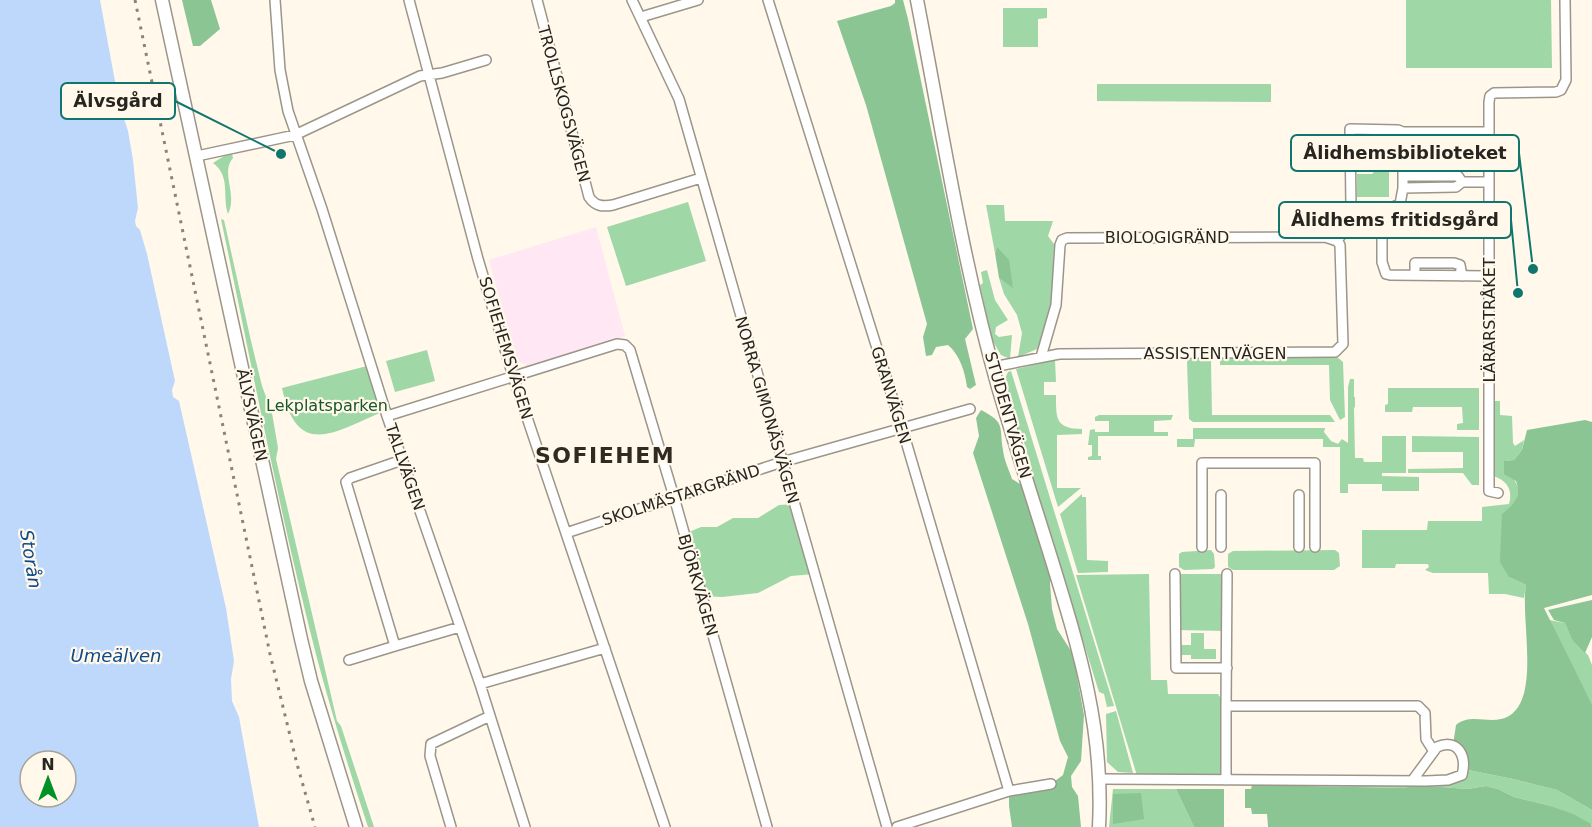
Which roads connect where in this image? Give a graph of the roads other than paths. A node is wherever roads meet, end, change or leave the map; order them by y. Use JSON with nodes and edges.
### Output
{"nodes":[{"id":1,"x":162,"y":0,"type":"edge"},
{"id":2,"x":275,"y":0,"type":"edge"},
{"id":3,"x":409,"y":0,"type":"edge"},
{"id":4,"x":537,"y":0,"type":"edge"},
{"id":5,"x":632,"y":0,"type":"edge"},
{"id":6,"x":698,"y":0,"type":"edge"},
{"id":7,"x":768,"y":0,"type":"edge"},
{"id":8,"x":917,"y":0,"type":"edge"},
{"id":9,"x":1565,"y":0,"type":"edge"},
{"id":10,"x":640,"y":17,"type":"junction"},
{"id":11,"x":486,"y":60,"type":"dead end"},
{"id":12,"x":429,"y":74,"type":"junction"},
{"id":13,"x":1403,"y":132,"type":"junction"},
{"id":14,"x":1488,"y":132,"type":"junction"},
{"id":15,"x":295,"y":135,"type":"junction"},
{"id":16,"x":196,"y":156,"type":"junction"},
{"id":17,"x":1403,"y":176,"type":"junction"},
{"id":18,"x":700,"y":178,"type":"junction"},
{"id":19,"x":1462,"y":182,"type":"junction"},
{"id":20,"x":1488,"y":182,"type":"junction"},
{"id":21,"x":1403,"y":188,"type":"junction"},
{"id":22,"x":1351,"y":207,"type":"junction"},
{"id":23,"x":1382,"y":207,"type":"junction"},
{"id":24,"x":1337,"y":241,"type":"junction"},
{"id":25,"x":1488,"y":276,"type":"junction"},
{"id":26,"x":1041,"y":357,"type":"junction"},
{"id":27,"x":993,"y":368,"type":"junction"},
{"id":28,"x":513,"y":376,"type":"junction"},
{"id":29,"x":970,"y":409,"type":"dead end"},
{"id":30,"x":387,"y":416,"type":"junction"},
{"id":31,"x":902,"y":428,"type":"junction"},
{"id":32,"x":402,"y":460,"type":"junction"},
{"id":33,"x":782,"y":462,"type":"junction"},
{"id":34,"x":1498,"y":493,"type":"dead end"},
{"id":35,"x":1221,"y":495,"type":"dead end"},
{"id":36,"x":1299,"y":495,"type":"dead end"},
{"id":37,"x":674,"y":496,"type":"junction"},
{"id":38,"x":566,"y":533,"type":"junction"},
{"id":39,"x":1299,"y":547,"type":"dead end"},
{"id":40,"x":1315,"y":547,"type":"dead end"},
{"id":41,"x":1202,"y":548,"type":"dead end"},
{"id":42,"x":1221,"y":548,"type":"dead end"},
{"id":43,"x":1175,"y":574,"type":"dead end"},
{"id":44,"x":1227,"y":574,"type":"dead end"},
{"id":45,"x":460,"y":627,"type":"junction"},
{"id":46,"x":395,"y":646,"type":"junction"},
{"id":47,"x":605,"y":648,"type":"junction"},
{"id":48,"x":350,"y":660,"type":"dead end"},
{"id":49,"x":1227,"y":668,"type":"junction"},
{"id":50,"x":480,"y":684,"type":"junction"},
{"id":51,"x":1226,"y":706,"type":"junction"},
{"id":52,"x":490,"y":716,"type":"junction"},
{"id":53,"x":1433,"y":750,"type":"junction"},
{"id":54,"x":1101,"y":779,"type":"junction"},
{"id":55,"x":1226,"y":780,"type":"junction"},
{"id":56,"x":1412,"y":781,"type":"junction"},
{"id":57,"x":1051,"y":784,"type":"dead end"},
{"id":58,"x":1009,"y":791,"type":"junction"},
{"id":59,"x":356,"y":827,"type":"edge"},
{"id":60,"x":452,"y":827,"type":"edge"},
{"id":61,"x":525,"y":827,"type":"edge"},
{"id":62,"x":665,"y":827,"type":"edge"},
{"id":63,"x":767,"y":827,"type":"edge"},
{"id":64,"x":887,"y":827,"type":"edge"},
{"id":65,"x":897,"y":827,"type":"edge"},
{"id":66,"x":1099,"y":827,"type":"edge"}],
"edges":[{"from":1,"to":16,"type":"street","name":"ÄLVSVÄGEN"},
{"from":2,"to":15,"type":"street","name":"TALLVÄGEN"},
{"from":3,"to":12,"type":"street","name":"SOFIEHEMSVÄGEN"},
{"from":4,"to":18,"type":"street","name":"TROLLSKOGSVÄGEN"},
{"from":5,"to":10,"type":"street","name":"NORRA GIMONÄSVÄGEN"},
{"from":6,"to":10,"type":"street"},
{"from":7,"to":31,"type":"street","name":"GRANVÄGEN"},
{"from":8,"to":27,"type":"street","name":"STUDENTVÄGEN"},
{"from":9,"to":14,"type":"street","name":"LÄRARSTRÅKET"},
{"from":10,"to":18,"type":"street","name":"NORRA GIMONÄSVÄGEN"},
{"from":11,"to":12,"type":"street"},
{"from":12,"to":15,"type":"street"},
{"from":12,"to":28,"type":"street","name":"SOFIEHEMSVÄGEN"},
{"from":13,"to":14,"type":"street"},
{"from":13,"to":17,"type":"street"},
{"from":13,"to":22,"type":"street"},
{"from":14,"to":20,"type":"street","name":"LÄRARSTRÅKET"},
{"from":15,"to":16,"type":"street"},
{"from":15,"to":30,"type":"street","name":"TALLVÄGEN"},
{"from":16,"to":59,"type":"street","name":"ÄLVSVÄGEN"},
{"from":17,"to":19,"type":"street"},
{"from":17,"to":21,"type":"street"},
{"from":18,"to":33,"type":"street","name":"NORRA GIMONÄSVÄGEN"},
{"from":19,"to":20,"type":"street"},
{"from":19,"to":21,"type":"street"},
{"from":20,"to":25,"type":"street","name":"LÄRARSTRÅKET"},
{"from":21,"to":23,"type":"street"},
{"from":22,"to":23,"type":"street"},
{"from":22,"to":24,"type":"street"},
{"from":23,"to":25,"type":"street"},
{"from":24,"to":26,"type":"street","name":"BIOLOGIGRÄND"},
{"from":24,"to":26,"type":"street","name":"ASSISTENTVÄGEN"},
{"from":25,"to":34,"type":"street","name":"LÄRARSTRÅKET"},
{"from":26,"to":27,"type":"street","name":"ASSISTENTVÄGEN"},
{"from":27,"to":54,"type":"street","name":"STUDENTVÄGEN"},
{"from":28,"to":30,"type":"street"},
{"from":28,"to":37,"type":"street","name":"BJÖRKVÄGEN"},
{"from":28,"to":38,"type":"street","name":"SOFIEHEMSVÄGEN"},
{"from":29,"to":31,"type":"street","name":"SKOLMÄSTARGRÄND"},
{"from":30,"to":32,"type":"street","name":"TALLVÄGEN"},
{"from":31,"to":33,"type":"street","name":"SKOLMÄSTARGRÄND"},
{"from":31,"to":58,"type":"street","name":"GRANVÄGEN"},
{"from":32,"to":45,"type":"street","name":"TALLVÄGEN"},
{"from":32,"to":46,"type":"street"},
{"from":33,"to":37,"type":"street","name":"SKOLMÄSTARGRÄND"},
{"from":33,"to":64,"type":"street","name":"NORRA GIMONÄSVÄGEN"},
{"from":35,"to":42,"type":"street"},
{"from":36,"to":39,"type":"street"},
{"from":37,"to":38,"type":"street","name":"SKOLMÄSTARGRÄND"},
{"from":37,"to":63,"type":"street","name":"BJÖRKVÄGEN"},
{"from":38,"to":47,"type":"street","name":"SOFIEHEMSVÄGEN"},
{"from":40,"to":41,"type":"street"},
{"from":43,"to":49,"type":"street"},
{"from":44,"to":49,"type":"street"},
{"from":45,"to":46,"type":"street"},
{"from":45,"to":50,"type":"street","name":"TALLVÄGEN"},
{"from":46,"to":48,"type":"street"},
{"from":47,"to":50,"type":"street"},
{"from":47,"to":62,"type":"street","name":"SOFIEHEMSVÄGEN"},
{"from":49,"to":51,"type":"street"},
{"from":50,"to":52,"type":"street","name":"TALLVÄGEN"},
{"from":51,"to":53,"type":"street"},
{"from":51,"to":55,"type":"street"},
{"from":52,"to":60,"type":"street"},
{"from":52,"to":61,"type":"street","name":"TALLVÄGEN"},
{"from":53,"to":56,"type":"street"},
{"from":53,"to":56,"type":"street"},
{"from":54,"to":55,"type":"street"},
{"from":54,"to":66,"type":"street","name":"STUDENTVÄGEN"},
{"from":55,"to":56,"type":"street"},
{"from":57,"to":58,"type":"street"},
{"from":58,"to":65,"type":"street"}]}
